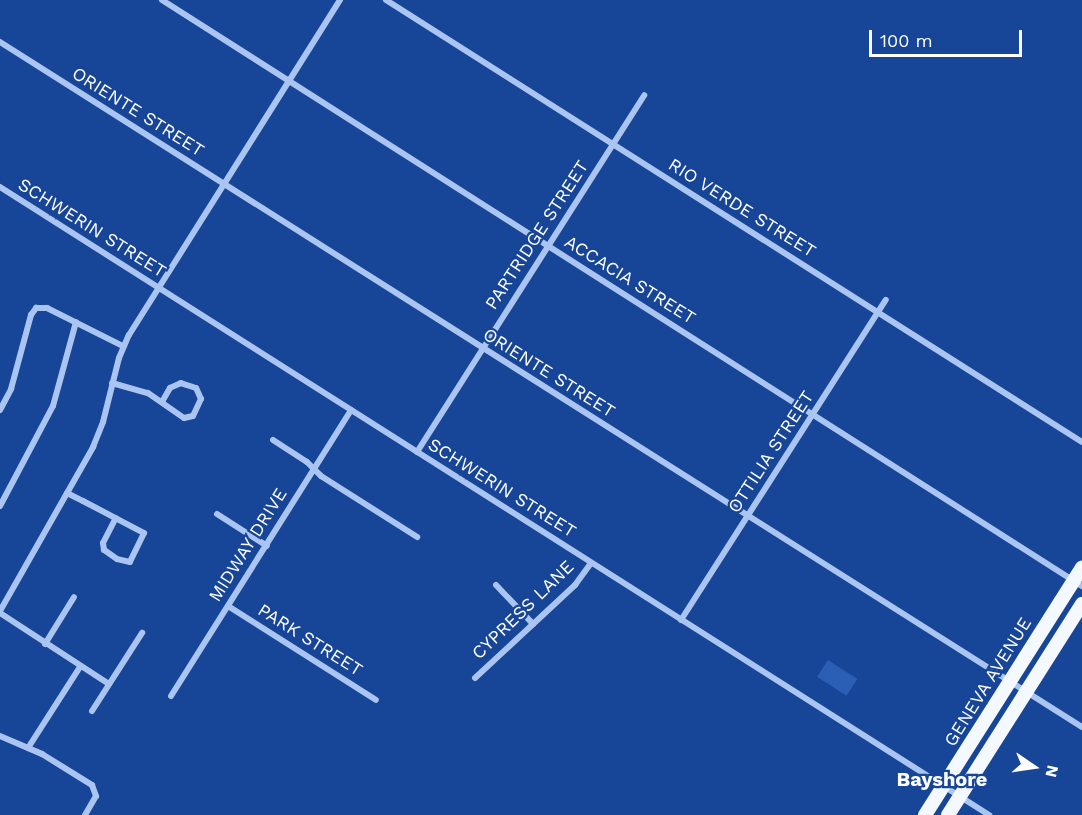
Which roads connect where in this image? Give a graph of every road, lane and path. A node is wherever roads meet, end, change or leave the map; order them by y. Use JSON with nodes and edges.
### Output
{"nodes":[{"id":1,"x":162,"y":0,"type":"edge"},
{"id":2,"x":339,"y":0,"type":"edge"},
{"id":3,"x":386,"y":0,"type":"edge"},
{"id":4,"x":0,"y":42,"type":"edge"},
{"id":5,"x":289,"y":81,"type":"junction"},
{"id":6,"x":644,"y":95,"type":"dead end"},
{"id":7,"x":613,"y":144,"type":"junction"},
{"id":8,"x":224,"y":184,"type":"junction"},
{"id":9,"x":0,"y":187,"type":"edge"},
{"id":10,"x":548,"y":246,"type":"junction"},
{"id":11,"x":159,"y":288,"type":"junction"},
{"id":12,"x":886,"y":300,"type":"dead end"},
{"id":13,"x":878,"y":312,"type":"junction"},
{"id":14,"x":76,"y":322,"type":"junction"},
{"id":15,"x":123,"y":346,"type":"junction"},
{"id":16,"x":483,"y":348,"type":"junction"},
{"id":17,"x":112,"y":382,"type":"junction"},
{"id":18,"x":162,"y":402,"type":"junction"},
{"id":19,"x":0,"y":410,"type":"edge"},
{"id":20,"x":351,"y":410,"type":"junction"},
{"id":21,"x":813,"y":414,"type":"junction"},
{"id":22,"x":273,"y":440,"type":"dead end"},
{"id":23,"x":1082,"y":442,"type":"edge"},
{"id":24,"x":417,"y":452,"type":"junction"},
{"id":25,"x":313,"y":469,"type":"junction"},
{"id":26,"x":67,"y":493,"type":"junction"},
{"id":27,"x":0,"y":506,"type":"edge"},
{"id":28,"x":217,"y":514,"type":"dead end"},
{"id":29,"x":747,"y":516,"type":"junction"},
{"id":30,"x":116,"y":518,"type":"junction"},
{"id":31,"x":417,"y":537,"type":"dead end"},
{"id":32,"x":267,"y":546,"type":"junction"},
{"id":33,"x":591,"y":563,"type":"junction"},
{"id":34,"x":1082,"y":568,"type":"edge"},
{"id":35,"x":1078,"y":583,"type":"edge"},
{"id":36,"x":496,"y":585,"type":"dead end"},
{"id":37,"x":74,"y":597,"type":"dead end"},
{"id":38,"x":1082,"y":604,"type":"edge"},
{"id":39,"x":228,"y":606,"type":"junction"},
{"id":40,"x":0,"y":612,"type":"edge"},
{"id":41,"x":681,"y":620,"type":"junction"},
{"id":42,"x":533,"y":624,"type":"junction"},
{"id":43,"x":142,"y":633,"type":"dead end"},
{"id":44,"x":45,"y":644,"type":"junction"},
{"id":45,"x":80,"y":667,"type":"junction"},
{"id":46,"x":475,"y":678,"type":"dead end"},
{"id":47,"x":1009,"y":682,"type":"junction"},
{"id":48,"x":110,"y":684,"type":"junction"},
{"id":49,"x":1026,"y":693,"type":"junction"},
{"id":50,"x":171,"y":696,"type":"dead end"},
{"id":51,"x":376,"y":700,"type":"dead end"},
{"id":52,"x":92,"y":711,"type":"dead end"},
{"id":53,"x":1082,"y":727,"type":"edge"},
{"id":54,"x":0,"y":736,"type":"edge"},
{"id":55,"x":28,"y":748,"type":"junction"},
{"id":56,"x":943,"y":786,"type":"junction"},
{"id":57,"x":960,"y":797,"type":"junction"},
{"id":58,"x":85,"y":815,"type":"edge"},
{"id":59,"x":925,"y":815,"type":"edge"},
{"id":60,"x":948,"y":815,"type":"edge"},
{"id":61,"x":989,"y":815,"type":"edge"}],
"edges":[{"from":1,"to":5,"type":"street","name":"ACCACIA STREET"},
{"from":2,"to":5,"type":"street"},
{"from":3,"to":7,"type":"street","name":"RIO VERDE STREET"},
{"from":4,"to":8,"type":"street","name":"ORIENTE STREET"},
{"from":5,"to":8,"type":"street"},
{"from":5,"to":10,"type":"street","name":"ACCACIA STREET"},
{"from":6,"to":7,"type":"street","name":"PARTRIDGE STREET"},
{"from":7,"to":10,"type":"street","name":"PARTRIDGE STREET"},
{"from":7,"to":13,"type":"street","name":"RIO VERDE STREET"},
{"from":8,"to":11,"type":"street"},
{"from":8,"to":16,"type":"street","name":"ORIENTE STREET"},
{"from":9,"to":11,"type":"street","name":"SCHWERIN STREET"},
{"from":10,"to":16,"type":"street","name":"PARTRIDGE STREET"},
{"from":10,"to":21,"type":"street","name":"ACCACIA STREET"},
{"from":11,"to":15,"type":"street"},
{"from":11,"to":20,"type":"street","name":"SCHWERIN STREET"},
{"from":12,"to":13,"type":"street","name":"OTTILIA STREET"},
{"from":13,"to":21,"type":"street","name":"OTTILIA STREET"},
{"from":13,"to":23,"type":"street","name":"RIO VERDE STREET"},
{"from":14,"to":15,"type":"street"},
{"from":14,"to":19,"type":"street"},
{"from":14,"to":27,"type":"street"},
{"from":15,"to":17,"type":"street"},
{"from":16,"to":24,"type":"street","name":"PARTRIDGE STREET"},
{"from":16,"to":29,"type":"street","name":"ORIENTE STREET"},
{"from":17,"to":18,"type":"street"},
{"from":17,"to":26,"type":"street"},
{"from":18,"to":18,"type":"street"},
{"from":20,"to":24,"type":"street","name":"SCHWERIN STREET"},
{"from":20,"to":25,"type":"street","name":"MIDWAY DRIVE"},
{"from":21,"to":29,"type":"street","name":"OTTILIA STREET"},
{"from":21,"to":35,"type":"street","name":"ACCACIA STREET"},
{"from":22,"to":25,"type":"street"},
{"from":24,"to":33,"type":"street","name":"SCHWERIN STREET"},
{"from":25,"to":31,"type":"street"},
{"from":25,"to":32,"type":"street","name":"MIDWAY DRIVE"},
{"from":26,"to":30,"type":"street"},
{"from":26,"to":40,"type":"street"},
{"from":28,"to":32,"type":"street"},
{"from":29,"to":41,"type":"street","name":"OTTILIA STREET"},
{"from":29,"to":47,"type":"street","name":"ORIENTE STREET"},
{"from":30,"to":30,"type":"street"},
{"from":32,"to":39,"type":"street","name":"MIDWAY DRIVE"},
{"from":33,"to":41,"type":"street","name":"SCHWERIN STREET"},
{"from":33,"to":42,"type":"street","name":"CYPRESS LANE"},
{"from":34,"to":35,"type":"main road","name":"GENEVA AVENUE"},
{"from":35,"to":47,"type":"main road","name":"GENEVA AVENUE"},
{"from":36,"to":42,"type":"street"},
{"from":37,"to":44,"type":"street"},
{"from":38,"to":49,"type":"main road","name":"GENEVA AVENUE"},
{"from":39,"to":50,"type":"street","name":"MIDWAY DRIVE"},
{"from":39,"to":51,"type":"street","name":"PARK STREET"},
{"from":40,"to":44,"type":"street"},
{"from":41,"to":56,"type":"street","name":"SCHWERIN STREET"},
{"from":42,"to":46,"type":"street","name":"CYPRESS LANE"},
{"from":43,"to":48,"type":"street"},
{"from":44,"to":45,"type":"street"},
{"from":45,"to":48,"type":"street"},
{"from":45,"to":55,"type":"street"},
{"from":47,"to":49,"type":"street","name":"ORIENTE STREET"},
{"from":47,"to":56,"type":"main road","name":"GENEVA AVENUE"},
{"from":48,"to":52,"type":"street"},
{"from":49,"to":53,"type":"street","name":"ORIENTE STREET"},
{"from":49,"to":57,"type":"main road","name":"GENEVA AVENUE"},
{"from":54,"to":55,"type":"street"},
{"from":55,"to":58,"type":"street"},
{"from":56,"to":57,"type":"street","name":"SCHWERIN STREET"},
{"from":56,"to":59,"type":"main road","name":"GENEVA AVENUE"},
{"from":57,"to":60,"type":"main road","name":"GENEVA AVENUE"},
{"from":57,"to":61,"type":"street","name":"SCHWERIN STREET"}]}
